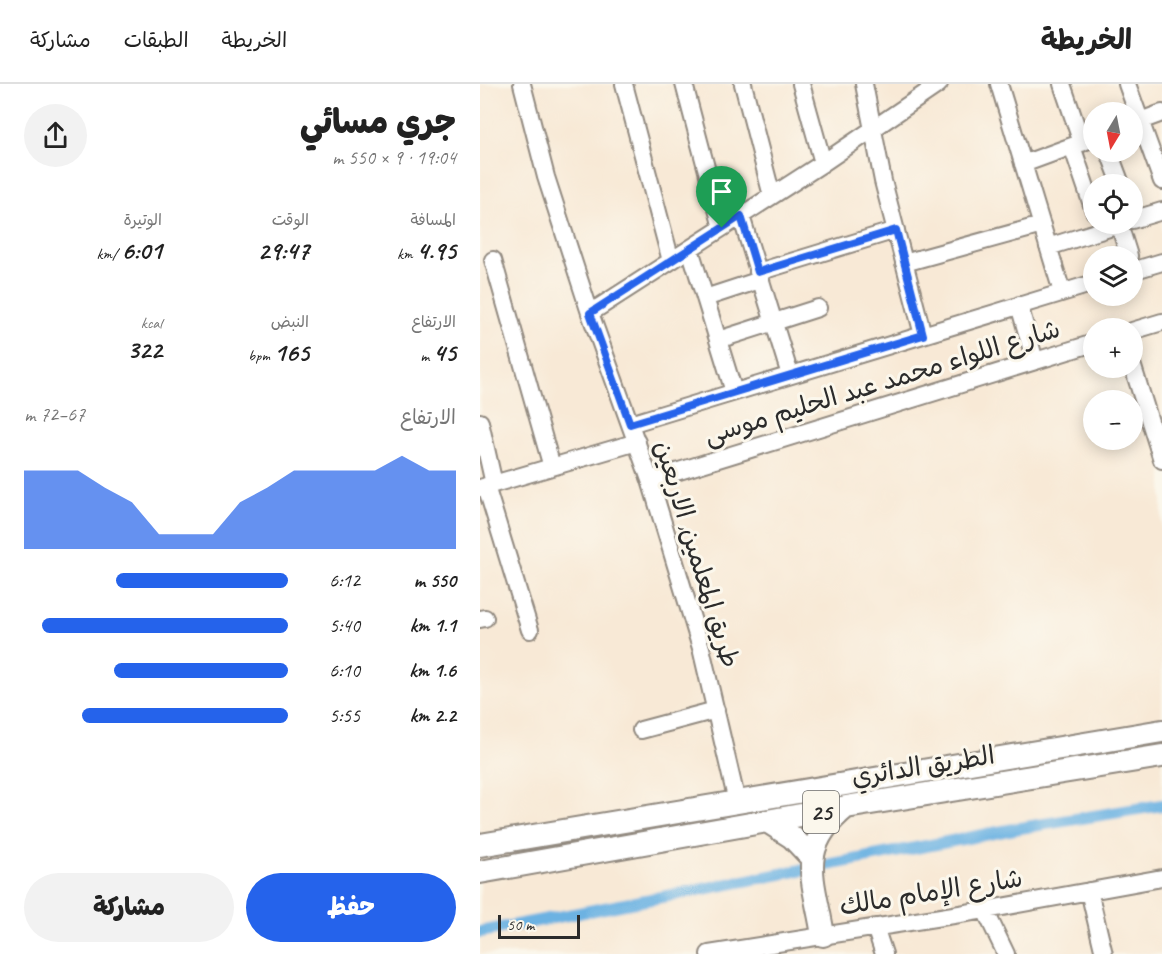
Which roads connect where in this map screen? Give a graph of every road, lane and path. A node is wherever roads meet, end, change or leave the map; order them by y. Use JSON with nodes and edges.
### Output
{"nodes":[{"id":1,"x":522,"y":84,"type":"edge"},
{"id":2,"x":624,"y":84,"type":"edge"},
{"id":3,"x":684,"y":84,"type":"edge"},
{"id":4,"x":743,"y":84,"type":"edge"},
{"id":5,"x":801,"y":84,"type":"edge"},
{"id":6,"x":864,"y":84,"type":"edge"},
{"id":7,"x":939,"y":84,"type":"edge"},
{"id":8,"x":999,"y":84,"type":"edge"},
{"id":9,"x":1062,"y":84,"type":"edge"},
{"id":10,"x":1127,"y":84,"type":"edge"},
{"id":11,"x":1132,"y":102,"type":"edge"},
{"id":12,"x":1162,"y":114,"type":"edge"},
{"id":13,"x":1143,"y":121,"type":"edge"},
{"id":14,"x":873,"y":130,"type":"junction"},
{"id":15,"x":1143,"y":137,"type":"edge"},
{"id":16,"x":1082,"y":142,"type":"edge"},
{"id":17,"x":823,"y":163,"type":"junction"},
{"id":18,"x":1023,"y":164,"type":"junction"},
{"id":19,"x":1087,"y":174,"type":"edge"},
{"id":20,"x":1162,"y":181,"type":"edge"},
{"id":21,"x":772,"y":196,"type":"junction"},
{"id":22,"x":1162,"y":211,"type":"edge"},
{"id":23,"x":741,"y":216,"type":"junction"},
{"id":24,"x":1143,"y":217,"type":"edge"},
{"id":25,"x":1042,"y":225,"type":"junction"},
{"id":26,"x":722,"y":228,"type":"junction"},
{"id":27,"x":896,"y":230,"type":"junction"},
{"id":28,"x":1083,"y":233,"type":"edge"},
{"id":29,"x":1048,"y":247,"type":"junction"},
{"id":30,"x":690,"y":249,"type":"junction"},
{"id":31,"x":493,"y":261,"type":"dead end"},
{"id":32,"x":671,"y":261,"type":"junction"},
{"id":33,"x":1162,"y":262,"type":"edge"},
{"id":34,"x":904,"y":263,"type":"junction"},
{"id":35,"x":1143,"y":265,"type":"edge"},
{"id":36,"x":759,"y":276,"type":"junction"},
{"id":37,"x":1083,"y":286,"type":"edge"},
{"id":38,"x":1062,"y":292,"type":"junction"},
{"id":39,"x":705,"y":298,"type":"junction"},
{"id":40,"x":1019,"y":305,"type":"junction"},
{"id":41,"x":818,"y":308,"type":"dead end"},
{"id":42,"x":590,"y":313,"type":"junction"},
{"id":43,"x":774,"y":322,"type":"junction"},
{"id":44,"x":1162,"y":322,"type":"edge"},
{"id":45,"x":1143,"y":328,"type":"edge"},
{"id":46,"x":923,"y":335,"type":"junction"},
{"id":47,"x":718,"y":340,"type":"junction"},
{"id":48,"x":1083,"y":347,"type":"edge"},
{"id":49,"x":1035,"y":362,"type":"junction"},
{"id":50,"x":790,"y":375,"type":"junction"},
{"id":51,"x":1136,"y":378,"type":"edge"},
{"id":52,"x":734,"y":392,"type":"junction"},
{"id":53,"x":480,"y":422,"type":"edge"},
{"id":54,"x":630,"y":424,"type":"junction"},
{"id":55,"x":637,"y":442,"type":"junction"},
{"id":56,"x":1162,"y":460,"type":"edge"},
{"id":57,"x":552,"y":466,"type":"junction"},
{"id":58,"x":650,"y":480,"type":"junction"},
{"id":59,"x":487,"y":486,"type":"edge"},
{"id":60,"x":530,"y":630,"type":"dead end"},
{"id":61,"x":716,"y":710,"type":"junction"},
{"id":62,"x":641,"y":730,"type":"dead end"},
{"id":63,"x":1162,"y":731,"type":"edge"},
{"id":64,"x":1162,"y":756,"type":"edge"},
{"id":65,"x":737,"y":802,"type":"junction"},
{"id":66,"x":846,"y":807,"type":"junction"},
{"id":67,"x":767,"y":821,"type":"junction"},
{"id":68,"x":480,"y":845,"type":"edge"},
{"id":69,"x":811,"y":857,"type":"junction"},
{"id":70,"x":480,"y":872,"type":"edge"},
{"id":71,"x":1162,"y":878,"type":"edge"},
{"id":72,"x":1089,"y":891,"type":"junction"},
{"id":73,"x":985,"y":910,"type":"junction"},
{"id":74,"x":875,"y":927,"type":"junction"},
{"id":75,"x":823,"y":935,"type":"junction"},
{"id":76,"x":778,"y":948,"type":"edge"},
{"id":77,"x":726,"y":952,"type":"edge"},
{"id":78,"x":709,"y":954,"type":"edge"},
{"id":79,"x":884,"y":954,"type":"edge"},
{"id":80,"x":1006,"y":954,"type":"edge"},
{"id":81,"x":1104,"y":954,"type":"edge"}],
"edges":[{"from":1,"to":42,"type":"street","name":"طريق المعلمين, الاربعين"},
{"from":2,"to":32,"type":"street"},
{"from":3,"to":26,"type":"street"},
{"from":4,"to":21,"type":"street"},
{"from":5,"to":17,"type":"street"},
{"from":6,"to":14,"type":"street"},
{"from":7,"to":14,"type":"street"},
{"from":8,"to":18,"type":"street"},
{"from":9,"to":16,"type":"street"},
{"from":10,"to":11,"type":"street"},
{"from":12,"to":13,"type":"street"},
{"from":14,"to":17,"type":"street"},
{"from":14,"to":27,"type":"street"},
{"from":15,"to":20,"type":"street"},
{"from":16,"to":18,"type":"street"},
{"from":16,"to":19,"type":"street"},
{"from":17,"to":21,"type":"street"},
{"from":18,"to":25,"type":"street"},
{"from":21,"to":23,"type":"street"},
{"from":22,"to":24,"type":"street"},
{"from":23,"to":26,"type":"street"},
{"from":23,"to":36,"type":"street"},
{"from":25,"to":29,"type":"street"},
{"from":25,"to":34,"type":"street"},
{"from":26,"to":30,"type":"street"},
{"from":27,"to":34,"type":"street"},
{"from":27,"to":36,"type":"street"},
{"from":28,"to":29,"type":"street"},
{"from":29,"to":38,"type":"street"},
{"from":30,"to":32,"type":"street"},
{"from":30,"to":39,"type":"street"},
{"from":31,"to":57,"type":"street"},
{"from":32,"to":42,"type":"street"},
{"from":33,"to":35,"type":"street"},
{"from":34,"to":46,"type":"street"},
{"from":36,"to":39,"type":"street"},
{"from":36,"to":43,"type":"street"},
{"from":37,"to":38,"type":"street","name":"شارع اللواء محمد عبد الحليم موسى"},
{"from":38,"to":40,"type":"street","name":"شارع اللواء محمد عبد الحليم موسى"},
{"from":39,"to":47,"type":"street"},
{"from":40,"to":46,"type":"street","name":"شارع اللواء محمد عبد الحليم موسى"},
{"from":40,"to":49,"type":"street"},
{"from":41,"to":43,"type":"street"},
{"from":42,"to":54,"type":"street","name":"طريق المعلمين, الاربعين"},
{"from":43,"to":47,"type":"street"},
{"from":43,"to":50,"type":"street"},
{"from":44,"to":45,"type":"street"},
{"from":46,"to":50,"type":"street","name":"شارع اللواء محمد عبد الحليم موسى"},
{"from":47,"to":52,"type":"street"},
{"from":48,"to":49,"type":"street","name":"شارع اللواء محمد عبد الحليم موسى"},
{"from":49,"to":58,"type":"street","name":"شارع اللواء محمد عبد الحليم موسى"},
{"from":50,"to":52,"type":"street","name":"شارع اللواء محمد عبد الحليم موسى"},
{"from":51,"to":56,"type":"street"},
{"from":52,"to":54,"type":"street","name":"شارع اللواء محمد عبد الحليم موسى"},
{"from":53,"to":59,"type":"street"},
{"from":54,"to":55,"type":"street","name":"طريق المعلمين, الاربعين"},
{"from":55,"to":57,"type":"street"},
{"from":55,"to":58,"type":"street","name":"طريق المعلمين, الاربعين"},
{"from":57,"to":59,"type":"street"},
{"from":58,"to":61,"type":"street","name":"طريق المعلمين, الاربعين"},
{"from":59,"to":60,"type":"street"},
{"from":61,"to":62,"type":"street"},
{"from":61,"to":65,"type":"street","name":"طريق المعلمين, الاربعين"},
{"from":63,"to":65,"type":"highway","name":"الطريق الدائري","number":"25"},
{"from":64,"to":66,"type":"highway","name":"الطريق الدائري","number":"25"},
{"from":65,"to":68,"type":"highway","name":"الطريق الدائري","number":"25"},
{"from":66,"to":67,"type":"highway","name":"الطريق الدائري","number":"25"},
{"from":66,"to":69,"type":"highway"},
{"from":67,"to":69,"type":"highway"},
{"from":67,"to":70,"type":"highway","name":"الطريق الدائري","number":"25"},
{"from":69,"to":75,"type":"highway"},
{"from":71,"to":72,"type":"street","name":"شارع الإمام مالك"},
{"from":72,"to":73,"type":"street","name":"شارع الإمام مالك"},
{"from":72,"to":81,"type":"street"},
{"from":73,"to":74,"type":"street","name":"شارع الإمام مالك"},
{"from":73,"to":80,"type":"street"},
{"from":74,"to":75,"type":"street","name":"شارع الإمام مالك"},
{"from":74,"to":79,"type":"street"},
{"from":75,"to":76,"type":"street","name":"شارع الإمام مالك"},
{"from":76,"to":77,"type":"street","name":"شارع الإمام مالك"},
{"from":77,"to":78,"type":"street","name":"شارع الإمام مالك"}]}
